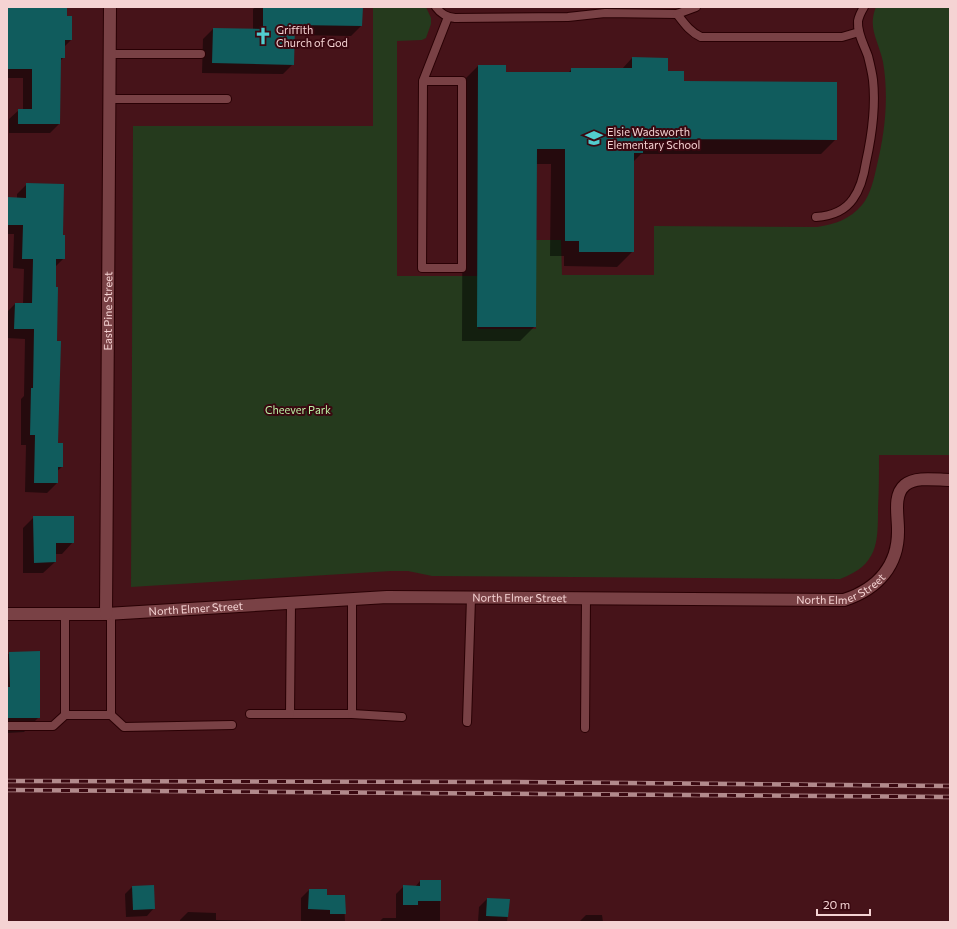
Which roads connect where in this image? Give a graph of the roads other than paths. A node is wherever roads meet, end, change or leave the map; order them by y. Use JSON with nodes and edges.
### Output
{"nodes":[{"id":1,"x":110,"y":7,"type":"edge"},
{"id":2,"x":436,"y":7,"type":"edge"},
{"id":3,"x":696,"y":7,"type":"edge"},
{"id":4,"x":864,"y":7,"type":"edge"},
{"id":5,"x":677,"y":14,"type":"junction"},
{"id":6,"x":448,"y":17,"type":"junction"},
{"id":7,"x":859,"y":32,"type":"junction"},
{"id":8,"x":110,"y":54,"type":"junction"},
{"id":9,"x":201,"y":54,"type":"dead end"},
{"id":10,"x":423,"y":80,"type":"junction"},
{"id":11,"x":109,"y":99,"type":"junction"},
{"id":12,"x":227,"y":99,"type":"dead end"},
{"id":13,"x":816,"y":217,"type":"dead end"},
{"id":14,"x":950,"y":480,"type":"edge"},
{"id":15,"x":470,"y":598,"type":"junction"},
{"id":16,"x":586,"y":599,"type":"junction"},
{"id":17,"x":352,"y":600,"type":"junction"},
{"id":18,"x":291,"y":603,"type":"junction"},
{"id":19,"x":7,"y":614,"type":"edge"},
{"id":20,"x":65,"y":614,"type":"junction"},
{"id":21,"x":108,"y":614,"type":"junction"},
{"id":22,"x":250,"y":714,"type":"dead end"},
{"id":23,"x":290,"y":714,"type":"junction"},
{"id":24,"x":352,"y":714,"type":"junction"},
{"id":25,"x":65,"y":715,"type":"junction"},
{"id":26,"x":111,"y":715,"type":"junction"},
{"id":27,"x":402,"y":717,"type":"dead end"},
{"id":28,"x":467,"y":722,"type":"dead end"},
{"id":29,"x":232,"y":725,"type":"dead end"},
{"id":30,"x":7,"y":726,"type":"edge"},
{"id":31,"x":584,"y":728,"type":"dead end"}],
"edges":[{"from":1,"to":8,"type":"street","name":"East Pine Street"},
{"from":2,"to":6,"type":"lane"},
{"from":3,"to":5,"type":"lane"},
{"from":4,"to":7,"type":"lane"},
{"from":5,"to":6,"type":"lane"},
{"from":5,"to":7,"type":"lane"},
{"from":6,"to":10,"type":"lane"},
{"from":7,"to":13,"type":"lane"},
{"from":8,"to":9,"type":"lane"},
{"from":8,"to":11,"type":"street","name":"East Pine Street"},
{"from":10,"to":10,"type":"lane"},
{"from":11,"to":12,"type":"lane"},
{"from":11,"to":21,"type":"street","name":"East Pine Street"},
{"from":14,"to":16,"type":"street","name":"North Elmer Street"},
{"from":15,"to":16,"type":"street","name":"North Elmer Street"},
{"from":15,"to":17,"type":"street","name":"North Elmer Street"},
{"from":15,"to":28,"type":"lane"},
{"from":16,"to":31,"type":"lane"},
{"from":17,"to":18,"type":"street","name":"North Elmer Street"},
{"from":17,"to":24,"type":"lane"},
{"from":18,"to":21,"type":"street","name":"North Elmer Street"},
{"from":18,"to":23,"type":"lane"},
{"from":19,"to":20,"type":"street","name":"North Elmer Street"},
{"from":20,"to":21,"type":"street","name":"North Elmer Street"},
{"from":20,"to":25,"type":"lane"},
{"from":21,"to":26,"type":"lane"},
{"from":22,"to":23,"type":"lane"},
{"from":23,"to":24,"type":"lane"},
{"from":24,"to":27,"type":"lane"},
{"from":25,"to":26,"type":"lane"},
{"from":25,"to":30,"type":"lane"},
{"from":26,"to":29,"type":"lane"}]}
